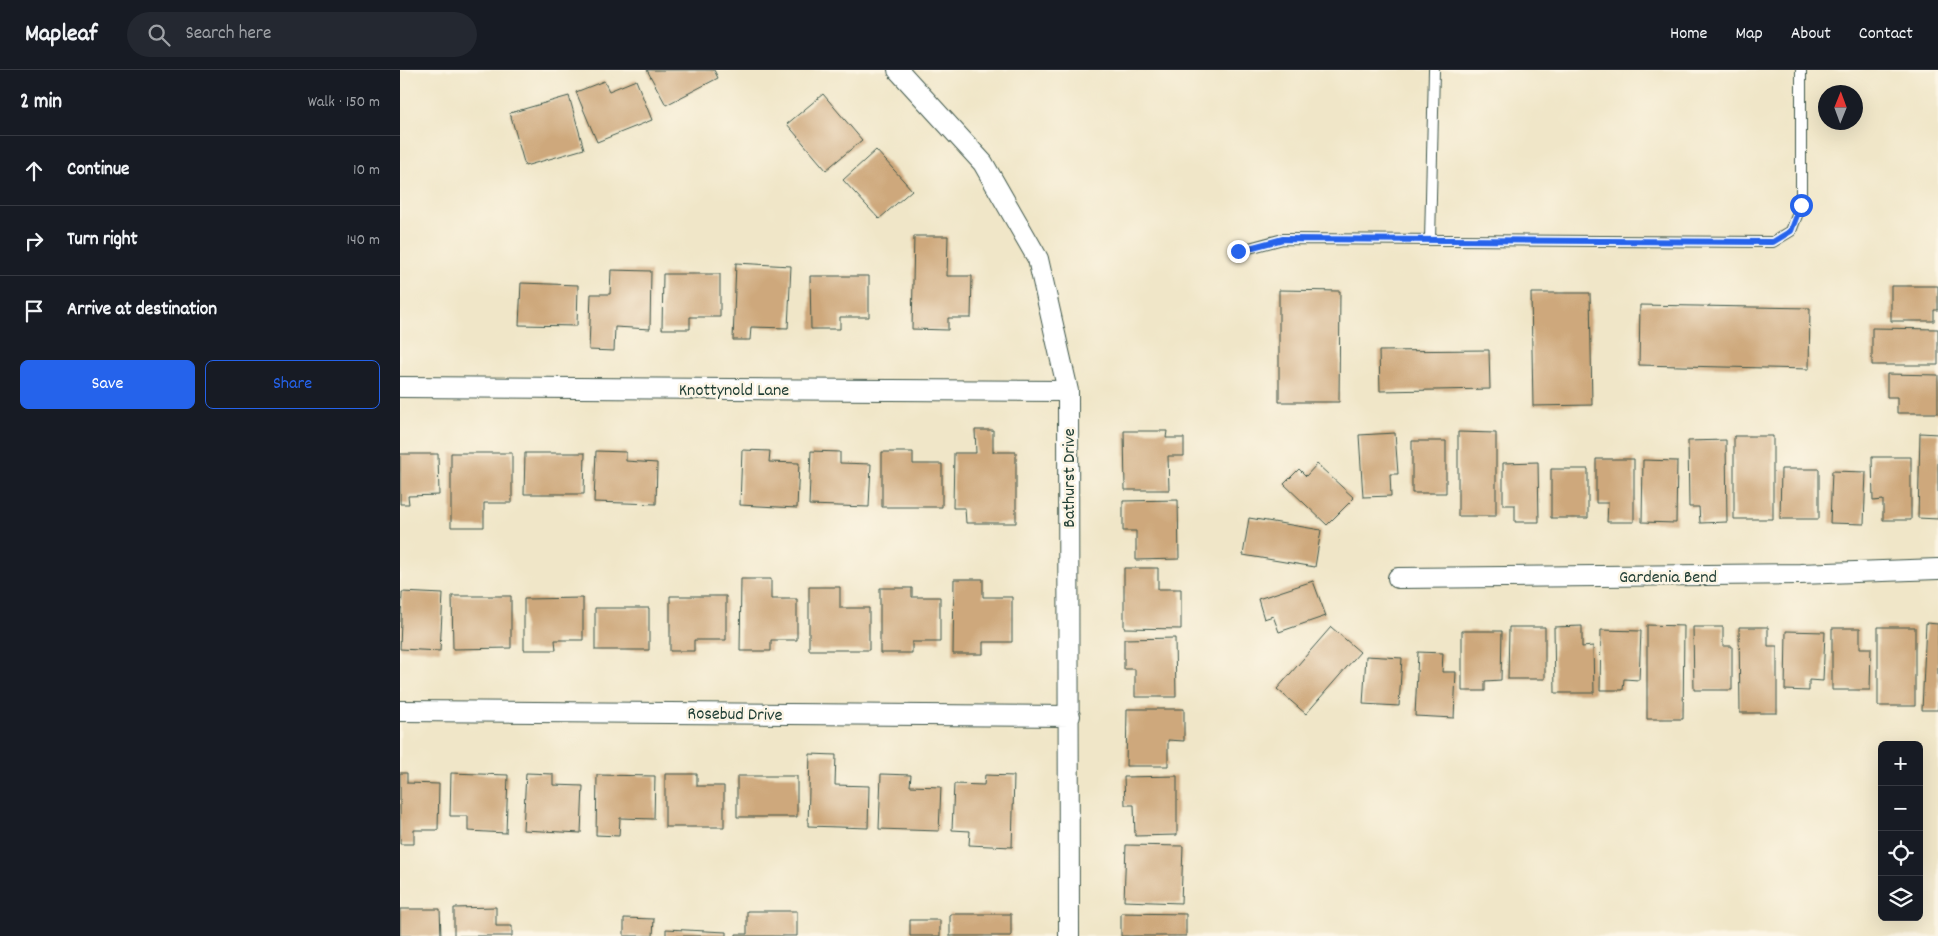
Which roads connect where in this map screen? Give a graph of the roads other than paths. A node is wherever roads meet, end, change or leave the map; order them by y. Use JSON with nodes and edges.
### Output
{"nodes":[{"id":1,"x":898,"y":70,"type":"edge"},
{"id":2,"x":1434,"y":70,"type":"edge"},
{"id":3,"x":1802,"y":70,"type":"edge"},
{"id":4,"x":1430,"y":240,"type":"junction"},
{"id":5,"x":1238,"y":251,"type":"dead end"},
{"id":6,"x":400,"y":387,"type":"edge"},
{"id":7,"x":1068,"y":391,"type":"junction"},
{"id":8,"x":1938,"y":569,"type":"edge"},
{"id":9,"x":1398,"y":578,"type":"dead end"},
{"id":10,"x":400,"y":711,"type":"edge"},
{"id":11,"x":1070,"y":716,"type":"junction"},
{"id":12,"x":1068,"y":936,"type":"edge"}],
"edges":[{"from":1,"to":7,"type":"street","name":"Bathurst Drive"},
{"from":2,"to":4,"type":"lane"},
{"from":3,"to":4,"type":"lane"},
{"from":4,"to":5,"type":"lane"},
{"from":6,"to":7,"type":"street","name":"Knottynold Lane"},
{"from":7,"to":11,"type":"street","name":"Bathurst Drive"},
{"from":8,"to":9,"type":"street","name":"Gardenia Bend"},
{"from":10,"to":11,"type":"street","name":"Rosebud Drive"},
{"from":11,"to":12,"type":"street","name":"Bathurst Drive"}]}
